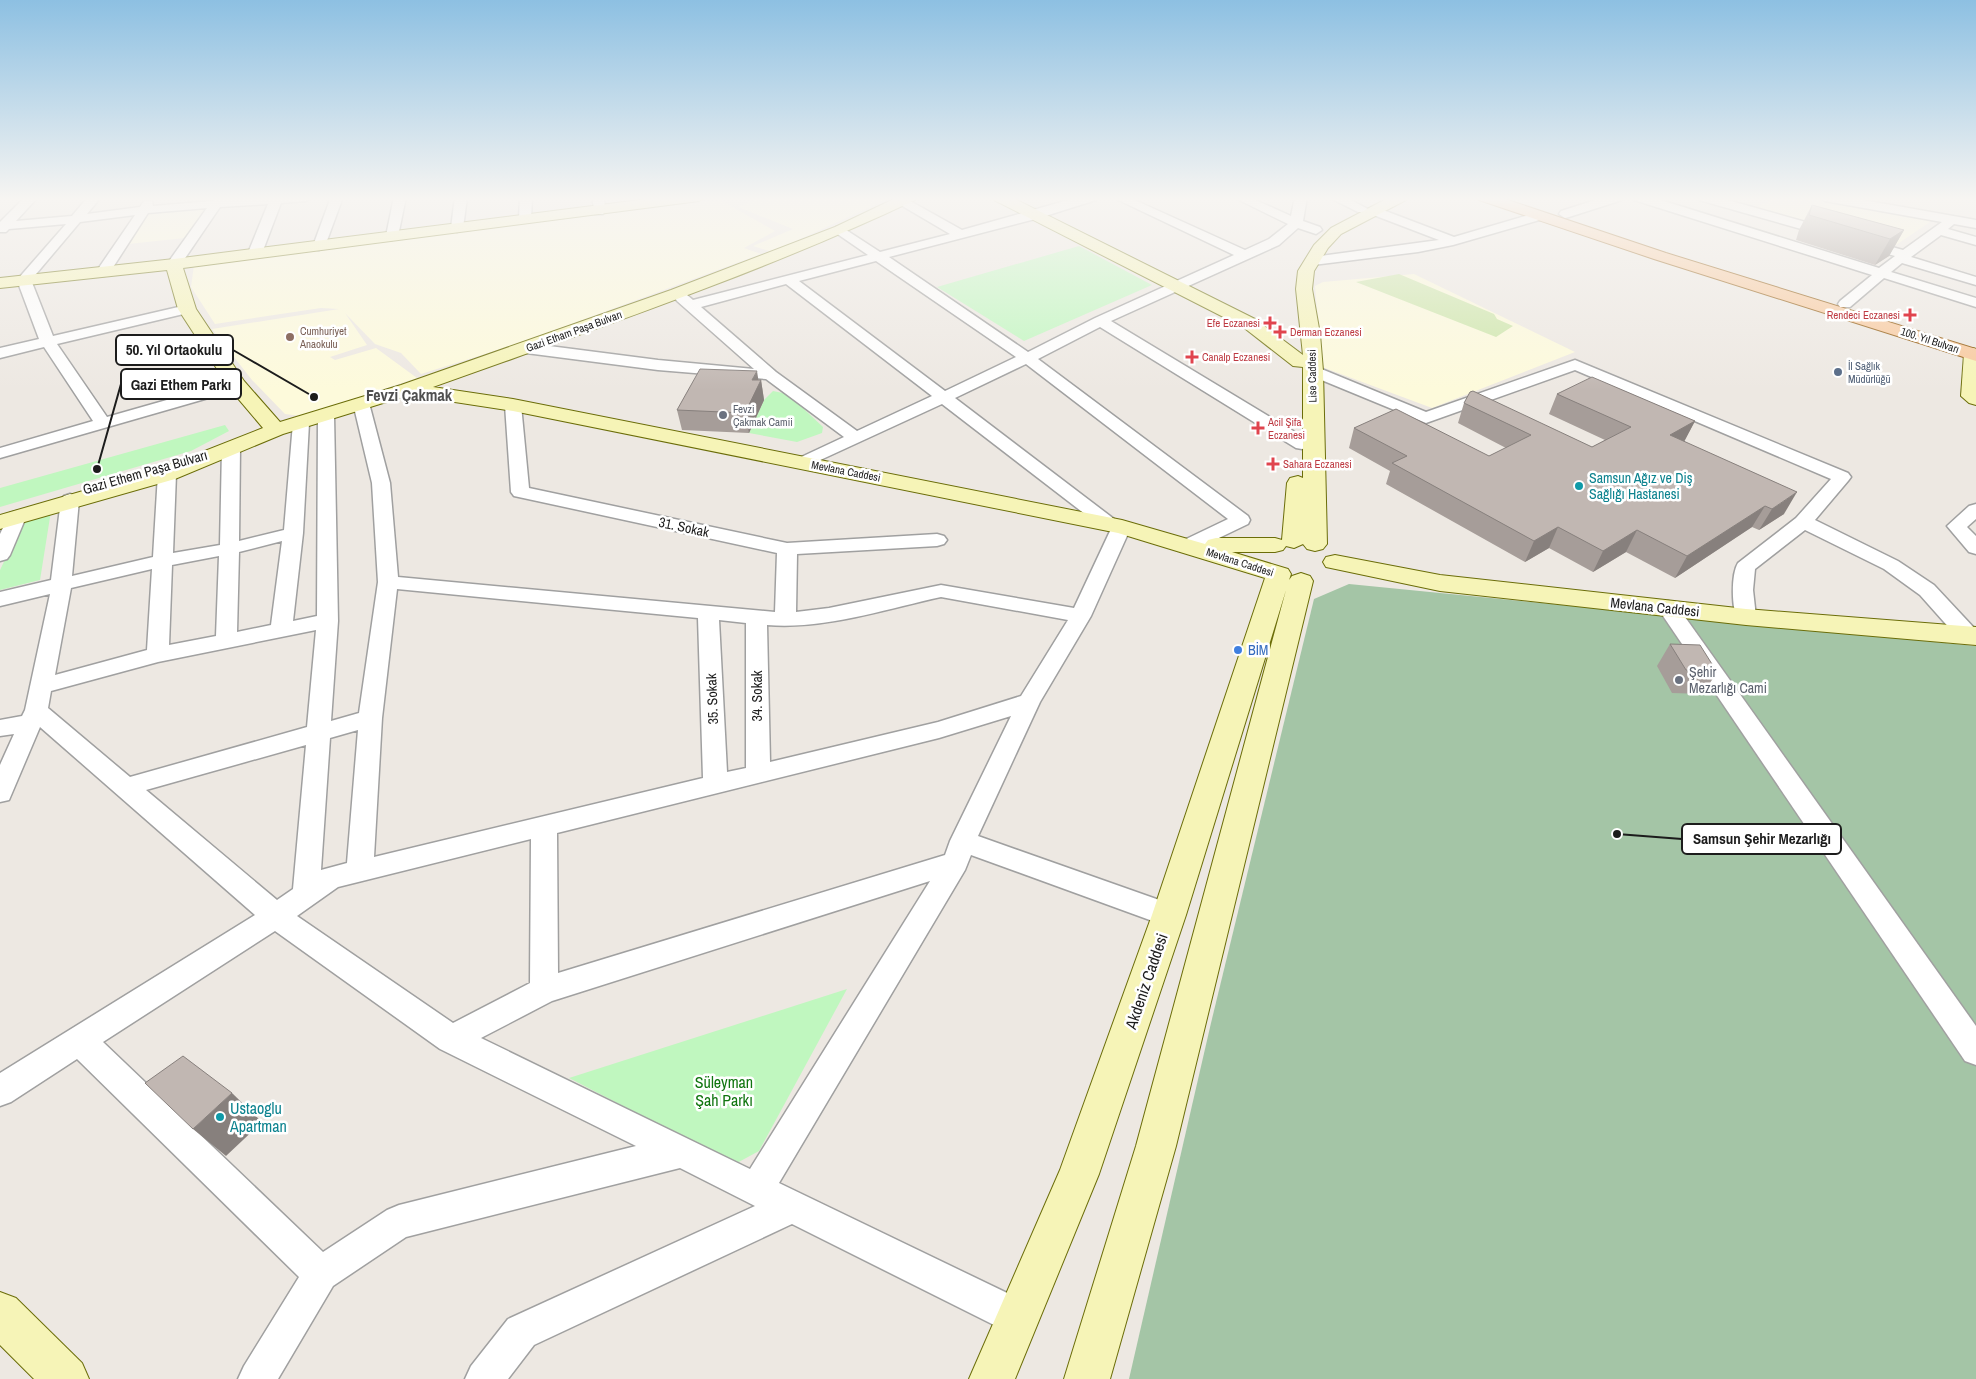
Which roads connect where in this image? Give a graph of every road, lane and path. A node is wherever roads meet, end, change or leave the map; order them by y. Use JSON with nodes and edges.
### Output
{"nodes":[{"id":1,"x":40,"y":261,"type":"edge"},
{"id":2,"x":110,"y":261,"type":"edge"},
{"id":3,"x":176,"y":261,"type":"edge"},
{"id":4,"x":193,"y":261,"type":"edge"},
{"id":5,"x":760,"y":261,"type":"edge"},
{"id":6,"x":855,"y":261,"type":"edge"},
{"id":7,"x":887,"y":261,"type":"edge"},
{"id":8,"x":1126,"y":261,"type":"edge"},
{"id":9,"x":1232,"y":261,"type":"edge"},
{"id":10,"x":1298,"y":261,"type":"edge"},
{"id":11,"x":1313,"y":261,"type":"edge"},
{"id":12,"x":1679,"y":261,"type":"edge"},
{"id":13,"x":1712,"y":261,"type":"edge"},
{"id":14,"x":1840,"y":261,"type":"edge"},
{"id":15,"x":1897,"y":261,"type":"edge"},
{"id":16,"x":1917,"y":261,"type":"edge"},
{"id":17,"x":174,"y":264,"type":"junction"},
{"id":18,"x":103,"y":272,"type":"junction"},
{"id":19,"x":1880,"y":274,"type":"junction"},
{"id":20,"x":24,"y":280,"type":"junction"},
{"id":21,"x":789,"y":280,"type":"junction"},
{"id":22,"x":1976,"y":280,"type":"edge"},
{"id":23,"x":0,"y":283,"type":"edge"},
{"id":24,"x":1177,"y":287,"type":"junction"},
{"id":25,"x":677,"y":294,"type":"junction"},
{"id":26,"x":1976,"y":303,"type":"edge"},
{"id":27,"x":1845,"y":304,"type":"junction"},
{"id":28,"x":692,"y":305,"type":"junction"},
{"id":29,"x":188,"y":309,"type":"junction"},
{"id":30,"x":1100,"y":321,"type":"junction"},
{"id":31,"x":47,"y":341,"type":"junction"},
{"id":32,"x":526,"y":348,"type":"junction"},
{"id":33,"x":1975,"y":351,"type":"edge"},
{"id":34,"x":0,"y":353,"type":"edge"},
{"id":35,"x":1028,"y":358,"type":"junction"},
{"id":36,"x":1306,"y":367,"type":"junction"},
{"id":37,"x":770,"y":375,"type":"junction"},
{"id":38,"x":237,"y":385,"type":"junction"},
{"id":39,"x":408,"y":389,"type":"junction"},
{"id":40,"x":943,"y":397,"type":"junction"},
{"id":41,"x":1976,"y":399,"type":"edge"},
{"id":42,"x":361,"y":403,"type":"junction"},
{"id":43,"x":513,"y":405,"type":"junction"},
{"id":44,"x":326,"y":416,"type":"junction"},
{"id":45,"x":301,"y":423,"type":"junction"},
{"id":46,"x":103,"y":424,"type":"junction"},
{"id":47,"x":276,"y":430,"type":"junction"},
{"id":48,"x":856,"y":438,"type":"junction"},
{"id":49,"x":1302,"y":444,"type":"junction"},
{"id":50,"x":231,"y":448,"type":"junction"},
{"id":51,"x":0,"y":453,"type":"edge"},
{"id":52,"x":804,"y":463,"type":"junction"},
{"id":53,"x":167,"y":474,"type":"junction"},
{"id":54,"x":70,"y":500,"type":"junction"},
{"id":55,"x":1976,"y":510,"type":"edge"},
{"id":56,"x":6,"y":518,"type":"edge"},
{"id":57,"x":1803,"y":522,"type":"junction"},
{"id":58,"x":1116,"y":525,"type":"junction"},
{"id":59,"x":293,"y":533,"type":"junction"},
{"id":60,"x":937,"y":540,"type":"dead end"},
{"id":61,"x":1189,"y":546,"type":"junction"},
{"id":62,"x":1976,"y":548,"type":"edge"},
{"id":63,"x":230,"y":549,"type":"junction"},
{"id":64,"x":788,"y":549,"type":"junction"},
{"id":65,"x":0,"y":554,"type":"edge"},
{"id":66,"x":164,"y":560,"type":"junction"},
{"id":67,"x":1304,"y":560,"type":"junction"},
{"id":68,"x":388,"y":582,"type":"junction"},
{"id":69,"x":61,"y":584,"type":"junction"},
{"id":70,"x":0,"y":599,"type":"edge"},
{"id":71,"x":1668,"y":608,"type":"junction"},
{"id":72,"x":708,"y":613,"type":"junction"},
{"id":73,"x":1081,"y":616,"type":"junction"},
{"id":74,"x":1746,"y":617,"type":"junction"},
{"id":75,"x":756,"y":618,"type":"junction"},
{"id":76,"x":785,"y":620,"type":"junction"},
{"id":77,"x":327,"y":621,"type":"junction"},
{"id":78,"x":281,"y":630,"type":"junction"},
{"id":79,"x":1972,"y":635,"type":"edge"},
{"id":80,"x":226,"y":641,"type":"junction"},
{"id":81,"x":158,"y":655,"type":"junction"},
{"id":82,"x":1029,"y":702,"type":"junction"},
{"id":83,"x":35,"y":706,"type":"junction"},
{"id":84,"x":370,"y":718,"type":"junction"},
{"id":85,"x":0,"y":728,"type":"edge"},
{"id":86,"x":319,"y":732,"type":"junction"},
{"id":87,"x":758,"y":775,"type":"junction"},
{"id":88,"x":715,"y":785,"type":"junction"},
{"id":89,"x":126,"y":787,"type":"junction"},
{"id":90,"x":0,"y":792,"type":"edge"},
{"id":91,"x":544,"y":826,"type":"junction"},
{"id":92,"x":960,"y":852,"type":"junction"},
{"id":93,"x":360,"y":871,"type":"junction"},
{"id":94,"x":306,"y":895,"type":"junction"},
{"id":95,"x":1169,"y":915,"type":"junction"},
{"id":96,"x":276,"y":916,"type":"junction"},
{"id":97,"x":544,"y":990,"type":"junction"},
{"id":98,"x":451,"y":1039,"type":"junction"},
{"id":99,"x":80,"y":1041,"type":"junction"},
{"id":100,"x":1976,"y":1051,"type":"edge"},
{"id":101,"x":0,"y":1091,"type":"edge"},
{"id":102,"x":680,"y":1152,"type":"junction"},
{"id":103,"x":756,"y":1190,"type":"junction"},
{"id":104,"x":792,"y":1207,"type":"junction"},
{"id":105,"x":321,"y":1274,"type":"junction"},
{"id":106,"x":0,"y":1314,"type":"edge"},
{"id":107,"x":1019,"y":1318,"type":"junction"},
{"id":108,"x":66,"y":1379,"type":"edge"},
{"id":109,"x":257,"y":1379,"type":"edge"},
{"id":110,"x":484,"y":1379,"type":"edge"},
{"id":111,"x":992,"y":1379,"type":"edge"},
{"id":112,"x":1088,"y":1379,"type":"edge"}],
"edges":[{"from":1,"to":20,"type":"street"},
{"from":2,"to":18,"type":"street"},
{"from":3,"to":17,"type":"street"},
{"from":4,"to":17,"type":"main road"},
{"from":5,"to":25,"type":"main road","name":"Gazi Etham Paşa Bulvarı"},
{"from":6,"to":21,"type":"street"},
{"from":7,"to":35,"type":"street"},
{"from":8,"to":24,"type":"main road"},
{"from":9,"to":24,"type":"street"},
{"from":10,"to":36,"type":"main road","name":"Lise Caddesi"},
{"from":11,"to":36,"type":"main road","name":"Lise Caddesi"},
{"from":12,"to":33,"type":"main road","name":"100. Yıl Bulvarı"},
{"from":13,"to":27,"type":"main road","name":"100. Yıl Bulvarı"},
{"from":14,"to":19,"type":"street"},
{"from":15,"to":19,"type":"street"},
{"from":16,"to":22,"type":"street"},
{"from":17,"to":18,"type":"main road"},
{"from":17,"to":29,"type":"main road"},
{"from":18,"to":20,"type":"main road"},
{"from":19,"to":26,"type":"street"},
{"from":19,"to":27,"type":"street"},
{"from":20,"to":23,"type":"main road"},
{"from":20,"to":31,"type":"street"},
{"from":21,"to":28,"type":"street"},
{"from":21,"to":40,"type":"street"},
{"from":24,"to":30,"type":"street"},
{"from":24,"to":36,"type":"main road"},
{"from":25,"to":28,"type":"street"},
{"from":25,"to":32,"type":"main road","name":"Gazi Etham Paşa Bulvarı"},
{"from":27,"to":33,"type":"main road","name":"100. Yıl Bulvarı"},
{"from":28,"to":37,"type":"street"},
{"from":29,"to":31,"type":"street"},
{"from":29,"to":38,"type":"main road"},
{"from":30,"to":35,"type":"street"},
{"from":30,"to":49,"type":"street"},
{"from":31,"to":34,"type":"street"},
{"from":31,"to":46,"type":"street"},
{"from":32,"to":37,"type":"street"},
{"from":32,"to":39,"type":"main road","name":"Gazi Etham Paşa Bulvarı"},
{"from":33,"to":41,"type":"main road"},
{"from":35,"to":40,"type":"street"},
{"from":35,"to":61,"type":"street"},
{"from":36,"to":49,"type":"main road","name":"Lise Caddesi"},
{"from":36,"to":57,"type":"street"},
{"from":36,"to":67,"type":"main road","name":"Lise Caddesi"},
{"from":37,"to":48,"type":"street"},
{"from":38,"to":46,"type":"street"},
{"from":38,"to":47,"type":"main road"},
{"from":39,"to":42,"type":"main road","name":"Gazi Etham Paşa Bulvarı"},
{"from":39,"to":43,"type":"main road","name":"Mevlana Caddesi"},
{"from":40,"to":48,"type":"street"},
{"from":40,"to":58,"type":"street"},
{"from":42,"to":44,"type":"main road","name":"Gazi Etham Paşa Bulvarı"},
{"from":42,"to":68,"type":"street"},
{"from":43,"to":52,"type":"main road","name":"Mevlana Caddesi"},
{"from":43,"to":64,"type":"street","name":"31. Sokak"},
{"from":44,"to":45,"type":"main road","name":"Gazi Etham Paşa Bulvarı"},
{"from":44,"to":77,"type":"street"},
{"from":45,"to":47,"type":"main road","name":"Gazi Etham Paşa Bulvarı"},
{"from":45,"to":59,"type":"street"},
{"from":46,"to":51,"type":"street"},
{"from":47,"to":50,"type":"main road","name":"Gazi Etham Paşa Bulvarı"},
{"from":48,"to":52,"type":"street"},
{"from":49,"to":67,"type":"main road","name":"Lise Caddesi"},
{"from":50,"to":53,"type":"main road","name":"Gazi Ethem Paşa Bulvarı"},
{"from":50,"to":56,"type":"main road","name":"Gazi Ethem Paşa Bulvarı"},
{"from":50,"to":63,"type":"street"},
{"from":52,"to":58,"type":"main road","name":"Mevlana Caddesi"},
{"from":53,"to":54,"type":"main road","name":"Gazi Ethem Paşa Bulvarı"},
{"from":53,"to":66,"type":"street"},
{"from":54,"to":56,"type":"main road","name":"Gazi Ethem Paşa Bulvarı"},
{"from":54,"to":69,"type":"street"},
{"from":55,"to":62,"type":"street"},
{"from":56,"to":65,"type":"street"},
{"from":57,"to":74,"type":"street"},
{"from":57,"to":79,"type":"street"},
{"from":58,"to":61,"type":"main road","name":"Mevlana Caddesi"},
{"from":58,"to":73,"type":"street"},
{"from":59,"to":63,"type":"street"},
{"from":59,"to":78,"type":"street"},
{"from":60,"to":64,"type":"street","name":"31. Sokak"},
{"from":61,"to":67,"type":"main road","name":"Mevlana Caddesi"},
{"from":63,"to":66,"type":"street"},
{"from":63,"to":80,"type":"street"},
{"from":64,"to":76,"type":"street"},
{"from":66,"to":69,"type":"street"},
{"from":66,"to":81,"type":"street"},
{"from":67,"to":71,"type":"main road","name":"Mevlana Caddesi"},
{"from":67,"to":95,"type":"main road","name":"Akdeniz Caddesi"},
{"from":67,"to":112,"type":"main road"},
{"from":68,"to":72,"type":"street"},
{"from":68,"to":84,"type":"street"},
{"from":69,"to":70,"type":"street"},
{"from":69,"to":83,"type":"street"},
{"from":71,"to":74,"type":"main road","name":"Mevlana Caddesi"},
{"from":71,"to":100,"type":"street"},
{"from":72,"to":75,"type":"street"},
{"from":72,"to":88,"type":"street","name":"35. Sokak"},
{"from":73,"to":76,"type":"street"},
{"from":73,"to":82,"type":"street"},
{"from":74,"to":79,"type":"main road","name":"Mevlana Caddesi"},
{"from":75,"to":76,"type":"street"},
{"from":75,"to":87,"type":"street","name":"34. Sokak"},
{"from":77,"to":78,"type":"street"},
{"from":77,"to":86,"type":"street"},
{"from":78,"to":80,"type":"street"},
{"from":80,"to":81,"type":"street"},
{"from":81,"to":83,"type":"street"},
{"from":82,"to":87,"type":"street"},
{"from":82,"to":92,"type":"street"},
{"from":83,"to":85,"type":"street"},
{"from":83,"to":89,"type":"street"},
{"from":83,"to":90,"type":"street"},
{"from":84,"to":86,"type":"street"},
{"from":84,"to":93,"type":"street"},
{"from":86,"to":89,"type":"street"},
{"from":86,"to":94,"type":"street"},
{"from":87,"to":88,"type":"street"},
{"from":88,"to":91,"type":"street"},
{"from":89,"to":96,"type":"street"},
{"from":91,"to":93,"type":"street"},
{"from":91,"to":97,"type":"street"},
{"from":92,"to":95,"type":"street"},
{"from":92,"to":97,"type":"street"},
{"from":92,"to":103,"type":"street"},
{"from":93,"to":94,"type":"street"},
{"from":94,"to":96,"type":"street"},
{"from":95,"to":107,"type":"main road","name":"Akdeniz Caddesi"},
{"from":96,"to":98,"type":"street"},
{"from":96,"to":99,"type":"street"},
{"from":97,"to":98,"type":"street"},
{"from":98,"to":102,"type":"street"},
{"from":99,"to":101,"type":"street"},
{"from":99,"to":105,"type":"street"},
{"from":102,"to":103,"type":"street"},
{"from":102,"to":105,"type":"street"},
{"from":103,"to":104,"type":"street"},
{"from":104,"to":107,"type":"street"},
{"from":104,"to":110,"type":"street"},
{"from":105,"to":109,"type":"street"},
{"from":106,"to":108,"type":"main road"},
{"from":107,"to":111,"type":"main road","name":"Akdeniz Caddesi"}]}
